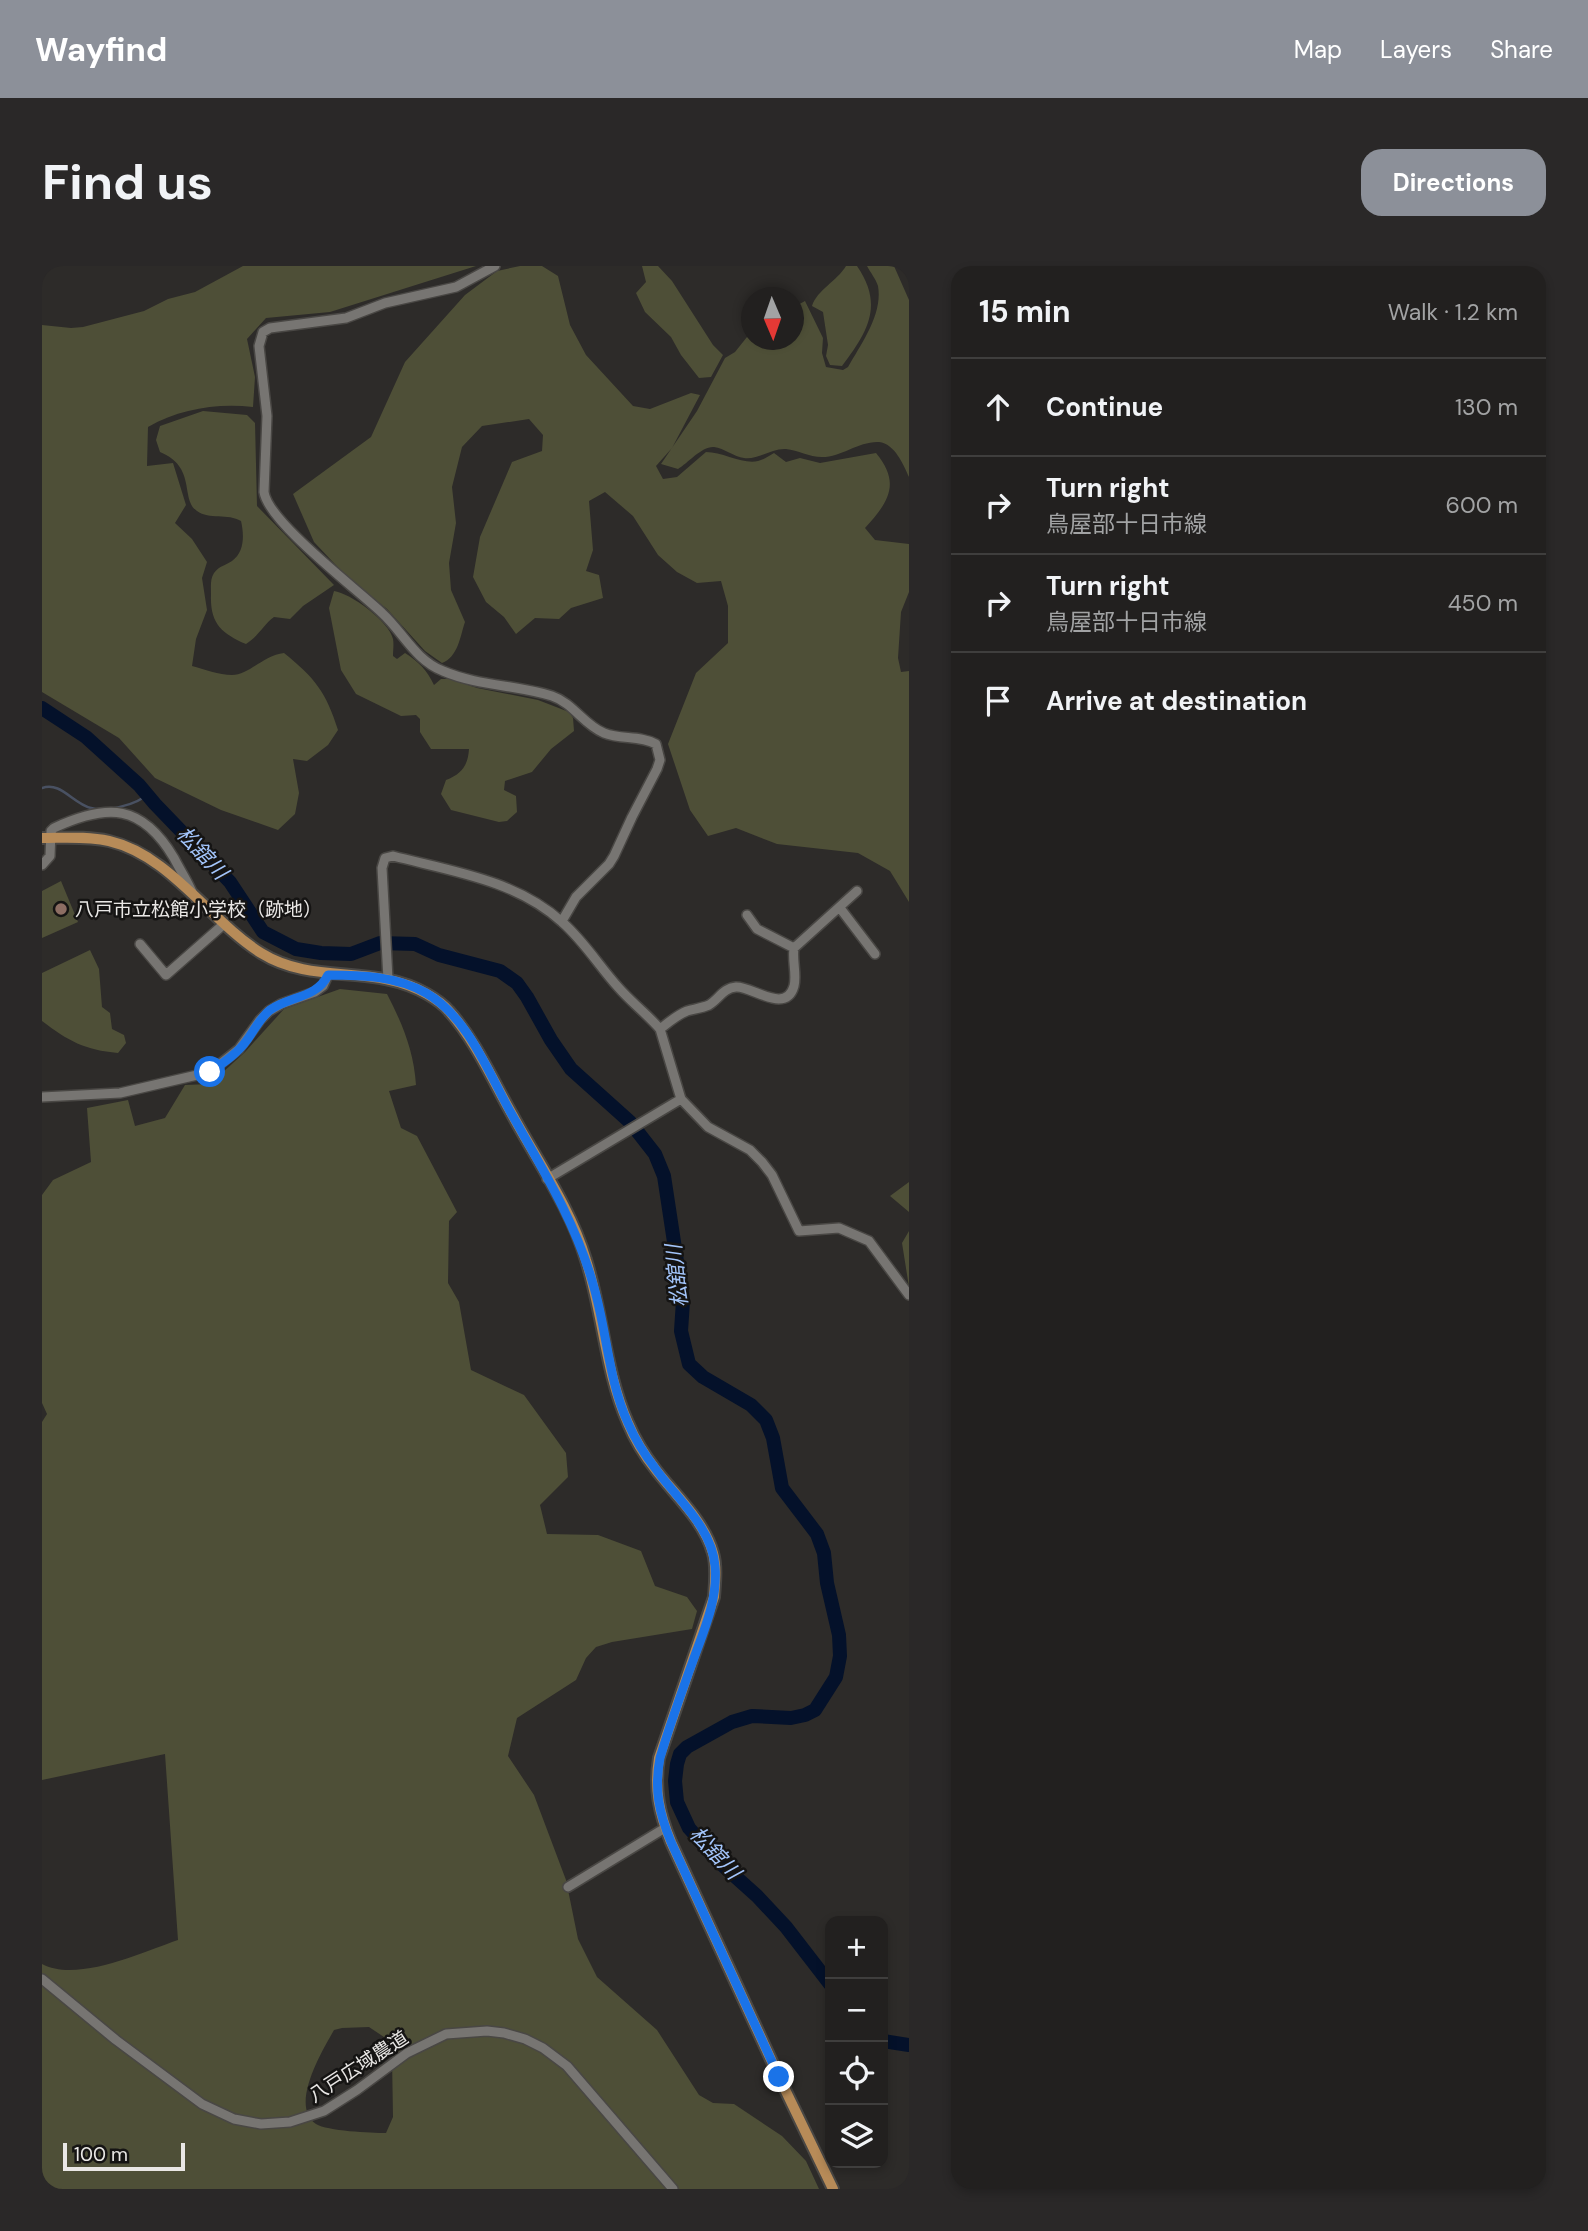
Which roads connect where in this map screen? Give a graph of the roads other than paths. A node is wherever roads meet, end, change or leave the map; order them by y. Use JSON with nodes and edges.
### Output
{"nodes":[{"id":1,"x":495,"y":266,"type":"edge"},
{"id":2,"x":47,"y":838,"type":"edge"},
{"id":3,"x":42,"y":865,"type":"edge"},
{"id":4,"x":858,"y":891,"type":"dead end"},
{"id":5,"x":193,"y":897,"type":"junction"},
{"id":6,"x":840,"y":908,"type":"junction"},
{"id":7,"x":747,"y":915,"type":"dead end"},
{"id":8,"x":562,"y":921,"type":"junction"},
{"id":9,"x":224,"y":924,"type":"junction"},
{"id":10,"x":140,"y":944,"type":"dead end"},
{"id":11,"x":794,"y":948,"type":"junction"},
{"id":12,"x":875,"y":954,"type":"dead end"},
{"id":13,"x":328,"y":975,"type":"junction"},
{"id":14,"x":388,"y":979,"type":"junction"},
{"id":15,"x":660,"y":1029,"type":"junction"},
{"id":16,"x":42,"y":1097,"type":"edge"},
{"id":17,"x":681,"y":1099,"type":"junction"},
{"id":18,"x":547,"y":1179,"type":"junction"},
{"id":19,"x":909,"y":1295,"type":"edge"},
{"id":20,"x":665,"y":1828,"type":"junction"},
{"id":21,"x":568,"y":1887,"type":"dead end"},
{"id":22,"x":42,"y":1979,"type":"edge"},
{"id":23,"x":673,"y":2189,"type":"edge"},
{"id":24,"x":833,"y":2189,"type":"edge"}],
"edges":[{"from":1,"to":8,"type":"street"},
{"from":2,"to":3,"type":"street"},
{"from":2,"to":5,"type":"main road"},
{"from":2,"to":5,"type":"street"},
{"from":4,"to":6,"type":"street"},
{"from":5,"to":9,"type":"main road"},
{"from":6,"to":11,"type":"street"},
{"from":6,"to":12,"type":"street"},
{"from":7,"to":11,"type":"street"},
{"from":8,"to":14,"type":"street"},
{"from":8,"to":15,"type":"street"},
{"from":9,"to":10,"type":"street"},
{"from":9,"to":13,"type":"main road"},
{"from":11,"to":15,"type":"street"},
{"from":13,"to":14,"type":"main road"},
{"from":13,"to":16,"type":"street"},
{"from":14,"to":18,"type":"main road"},
{"from":15,"to":17,"type":"street"},
{"from":17,"to":18,"type":"street"},
{"from":17,"to":19,"type":"street"},
{"from":18,"to":20,"type":"main road"},
{"from":20,"to":21,"type":"street"},
{"from":20,"to":24,"type":"main road"},
{"from":22,"to":23,"type":"street","name":"八戸広域農道"}]}
